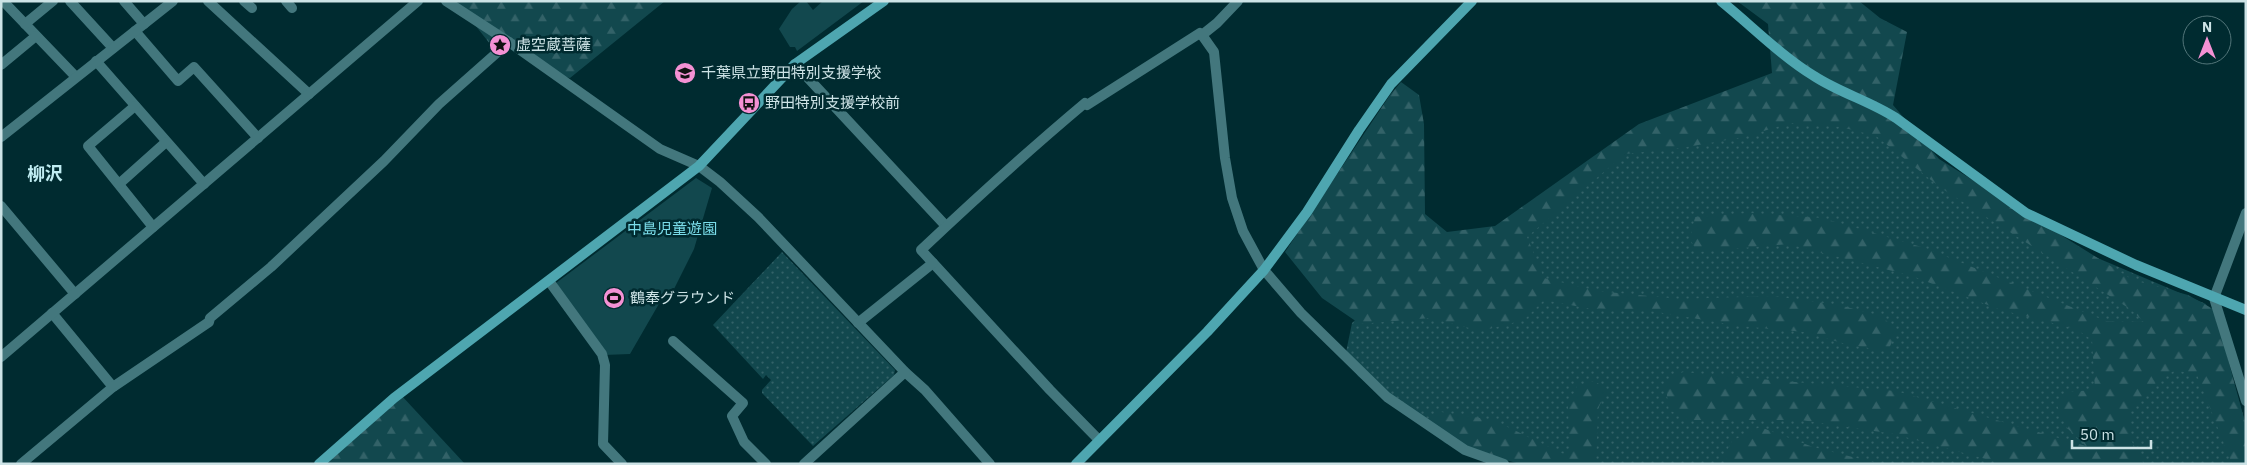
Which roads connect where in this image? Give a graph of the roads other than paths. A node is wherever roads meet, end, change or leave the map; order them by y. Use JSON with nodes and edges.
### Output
{"nodes":[{"id":1,"x":4,"y":1,"type":"edge"},
{"id":2,"x":53,"y":1,"type":"edge"},
{"id":3,"x":70,"y":1,"type":"edge"},
{"id":4,"x":124,"y":1,"type":"edge"},
{"id":5,"x":173,"y":1,"type":"edge"},
{"id":6,"x":208,"y":1,"type":"edge"},
{"id":7,"x":418,"y":1,"type":"edge"},
{"id":8,"x":446,"y":1,"type":"edge"},
{"id":9,"x":884,"y":1,"type":"edge"},
{"id":10,"x":1238,"y":1,"type":"edge"},
{"id":11,"x":1472,"y":1,"type":"edge"},
{"id":12,"x":1721,"y":1,"type":"edge"},
{"id":13,"x":25,"y":24,"type":"junction"},
{"id":14,"x":144,"y":24,"type":"junction"},
{"id":15,"x":134,"y":31,"type":"junction"},
{"id":16,"x":1202,"y":35,"type":"junction"},
{"id":17,"x":36,"y":36,"type":"junction"},
{"id":18,"x":509,"y":42,"type":"junction"},
{"id":19,"x":113,"y":48,"type":"junction"},
{"id":20,"x":96,"y":61,"type":"junction"},
{"id":21,"x":794,"y":64,"type":"junction"},
{"id":22,"x":1,"y":65,"type":"edge"},
{"id":23,"x":76,"y":77,"type":"junction"},
{"id":24,"x":309,"y":94,"type":"junction"},
{"id":25,"x":135,"y":106,"type":"junction"},
{"id":26,"x":1,"y":137,"type":"edge"},
{"id":27,"x":258,"y":138,"type":"junction"},
{"id":28,"x":166,"y":142,"type":"junction"},
{"id":29,"x":699,"y":166,"type":"junction"},
{"id":30,"x":118,"y":184,"type":"junction"},
{"id":31,"x":204,"y":184,"type":"junction"},
{"id":32,"x":1,"y":206,"type":"edge"},
{"id":33,"x":2246,"y":214,"type":"edge"},
{"id":34,"x":944,"y":225,"type":"junction"},
{"id":35,"x":154,"y":227,"type":"junction"},
{"id":36,"x":933,"y":263,"type":"junction"},
{"id":37,"x":1264,"y":270,"type":"junction"},
{"id":38,"x":549,"y":281,"type":"junction"},
{"id":39,"x":76,"y":294,"type":"junction"},
{"id":40,"x":2214,"y":298,"type":"junction"},
{"id":41,"x":2246,"y":310,"type":"edge"},
{"id":42,"x":52,"y":313,"type":"junction"},
{"id":43,"x":858,"y":323,"type":"junction"},
{"id":44,"x":673,"y":341,"type":"dead end"},
{"id":45,"x":1,"y":357,"type":"edge"},
{"id":46,"x":905,"y":372,"type":"junction"},
{"id":47,"x":113,"y":387,"type":"junction"},
{"id":48,"x":2246,"y":401,"type":"edge"},
{"id":49,"x":1099,"y":440,"type":"junction"},
{"id":50,"x":21,"y":464,"type":"edge"},
{"id":51,"x":318,"y":464,"type":"edge"},
{"id":52,"x":622,"y":464,"type":"edge"},
{"id":53,"x":766,"y":464,"type":"edge"},
{"id":54,"x":804,"y":464,"type":"edge"},
{"id":55,"x":990,"y":464,"type":"edge"},
{"id":56,"x":1076,"y":464,"type":"edge"},
{"id":57,"x":1504,"y":464,"type":"edge"}],
"edges":[{"from":1,"to":13,"type":"street"},
{"from":2,"to":13,"type":"street"},
{"from":3,"to":19,"type":"street"},
{"from":4,"to":14,"type":"street"},
{"from":5,"to":14,"type":"street"},
{"from":6,"to":24,"type":"street"},
{"from":7,"to":24,"type":"street"},
{"from":8,"to":18,"type":"street"},
{"from":9,"to":21,"type":"street"},
{"from":10,"to":16,"type":"street"},
{"from":11,"to":37,"type":"street"},
{"from":12,"to":40,"type":"street"},
{"from":13,"to":17,"type":"street"},
{"from":14,"to":15,"type":"street"},
{"from":15,"to":19,"type":"street"},
{"from":15,"to":27,"type":"street"},
{"from":16,"to":34,"type":"street"},
{"from":16,"to":37,"type":"street"},
{"from":17,"to":22,"type":"street"},
{"from":17,"to":23,"type":"street"},
{"from":18,"to":29,"type":"street"},
{"from":18,"to":47,"type":"street"},
{"from":19,"to":20,"type":"street"},
{"from":20,"to":23,"type":"street"},
{"from":20,"to":25,"type":"street"},
{"from":21,"to":29,"type":"street"},
{"from":21,"to":34,"type":"street"},
{"from":23,"to":26,"type":"street"},
{"from":24,"to":27,"type":"street"},
{"from":25,"to":28,"type":"street"},
{"from":25,"to":30,"type":"street"},
{"from":27,"to":31,"type":"street"},
{"from":28,"to":30,"type":"street"},
{"from":28,"to":31,"type":"street"},
{"from":29,"to":38,"type":"street"},
{"from":29,"to":43,"type":"street"},
{"from":30,"to":35,"type":"street"},
{"from":31,"to":35,"type":"street"},
{"from":32,"to":39,"type":"street"},
{"from":33,"to":40,"type":"street"},
{"from":34,"to":36,"type":"street"},
{"from":35,"to":39,"type":"street"},
{"from":36,"to":43,"type":"street"},
{"from":36,"to":49,"type":"street"},
{"from":37,"to":49,"type":"street"},
{"from":37,"to":57,"type":"street"},
{"from":38,"to":51,"type":"street"},
{"from":38,"to":52,"type":"street"},
{"from":39,"to":42,"type":"street"},
{"from":40,"to":41,"type":"street"},
{"from":40,"to":48,"type":"street"},
{"from":42,"to":45,"type":"street"},
{"from":42,"to":47,"type":"street"},
{"from":43,"to":46,"type":"street"},
{"from":44,"to":53,"type":"street"},
{"from":46,"to":54,"type":"street"},
{"from":46,"to":55,"type":"street"},
{"from":47,"to":50,"type":"street"},
{"from":49,"to":56,"type":"street"}]}
